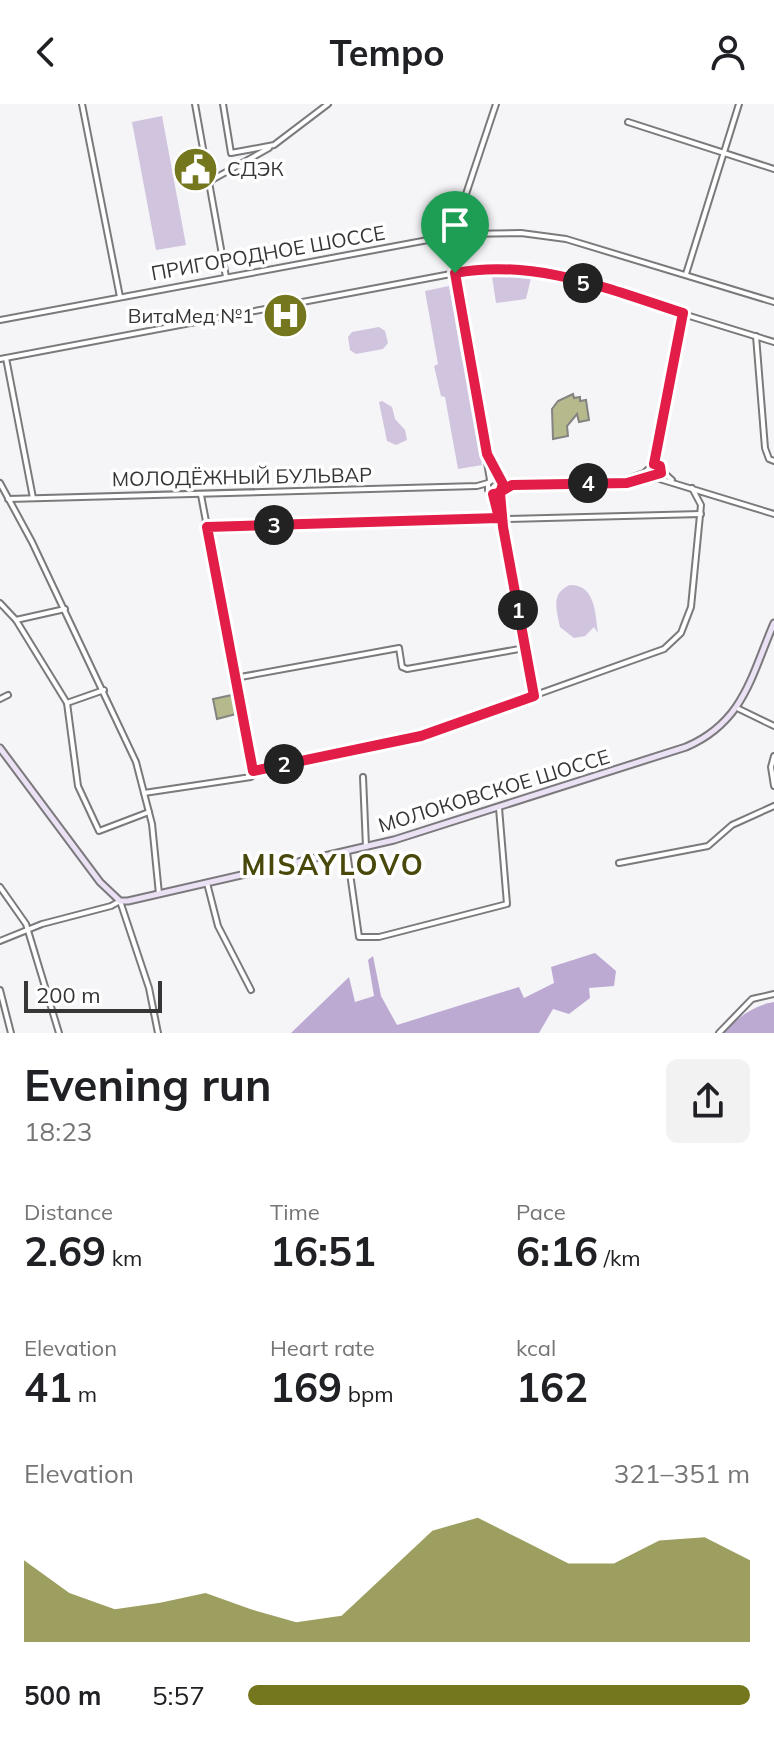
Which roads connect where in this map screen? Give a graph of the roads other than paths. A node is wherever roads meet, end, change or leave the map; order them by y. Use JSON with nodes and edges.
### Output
{"nodes":[{"id":1,"x":82,"y":104,"type":"edge"},
{"id":2,"x":195,"y":104,"type":"edge"},
{"id":3,"x":223,"y":104,"type":"edge"},
{"id":4,"x":328,"y":104,"type":"edge"},
{"id":5,"x":496,"y":104,"type":"edge"},
{"id":6,"x":739,"y":104,"type":"edge"},
{"id":7,"x":628,"y":122,"type":"dead end"},
{"id":8,"x":274,"y":145,"type":"junction"},
{"id":9,"x":724,"y":151,"type":"junction"},
{"id":10,"x":774,"y":169,"type":"edge"},
{"id":11,"x":210,"y":182,"type":"junction"},
{"id":12,"x":452,"y":236,"type":"junction"},
{"id":13,"x":455,"y":273,"type":"junction"},
{"id":14,"x":686,"y":274,"type":"junction"},
{"id":15,"x":226,"y":277,"type":"junction"},
{"id":16,"x":120,"y":297,"type":"junction"},
{"id":17,"x":774,"y":302,"type":"edge"},
{"id":18,"x":683,"y":313,"type":"junction"},
{"id":19,"x":0,"y":320,"type":"edge"},
{"id":20,"x":756,"y":336,"type":"junction"},
{"id":21,"x":774,"y":342,"type":"edge"},
{"id":22,"x":3,"y":358,"type":"edge"},
{"id":23,"x":487,"y":454,"type":"junction"},
{"id":24,"x":774,"y":461,"type":"edge"},
{"id":25,"x":654,"y":464,"type":"junction"},
{"id":26,"x":648,"y":470,"type":"junction"},
{"id":27,"x":661,"y":470,"type":"junction"},
{"id":28,"x":653,"y":477,"type":"junction"},
{"id":29,"x":500,"y":480,"type":"junction"},
{"id":30,"x":489,"y":481,"type":"junction"},
{"id":31,"x":0,"y":483,"type":"edge"},
{"id":32,"x":618,"y":483,"type":"junction"},
{"id":33,"x":680,"y":484,"type":"junction"},
{"id":34,"x":512,"y":485,"type":"junction"},
{"id":35,"x":477,"y":486,"type":"junction"},
{"id":36,"x":692,"y":488,"type":"junction"},
{"id":37,"x":488,"y":490,"type":"junction"},
{"id":38,"x":501,"y":491,"type":"junction"},
{"id":39,"x":493,"y":494,"type":"junction"},
{"id":40,"x":201,"y":495,"type":"junction"},
{"id":41,"x":33,"y":498,"type":"junction"},
{"id":42,"x":8,"y":499,"type":"junction"},
{"id":43,"x":701,"y":514,"type":"junction"},
{"id":44,"x":774,"y":514,"type":"edge"},
{"id":45,"x":501,"y":518,"type":"junction"},
{"id":46,"x":207,"y":527,"type":"junction"},
{"id":47,"x":0,"y":603,"type":"edge"},
{"id":48,"x":65,"y":609,"type":"junction"},
{"id":49,"x":16,"y":620,"type":"junction"},
{"id":50,"x":774,"y":623,"type":"edge"},
{"id":51,"x":525,"y":648,"type":"junction"},
{"id":52,"x":235,"y":678,"type":"junction"},
{"id":53,"x":104,"y":690,"type":"junction"},
{"id":54,"x":8,"y":695,"type":"dead end"},
{"id":55,"x":534,"y":696,"type":"junction"},
{"id":56,"x":0,"y":699,"type":"edge"},
{"id":57,"x":67,"y":703,"type":"junction"},
{"id":58,"x":737,"y":708,"type":"junction"},
{"id":59,"x":774,"y":726,"type":"edge"},
{"id":60,"x":0,"y":748,"type":"edge"},
{"id":61,"x":774,"y":756,"type":"edge"},
{"id":62,"x":253,"y":771,"type":"junction"},
{"id":63,"x":363,"y":777,"type":"dead end"},
{"id":64,"x":774,"y":786,"type":"edge"},
{"id":65,"x":144,"y":793,"type":"junction"},
{"id":66,"x":774,"y":806,"type":"edge"},
{"id":67,"x":499,"y":808,"type":"junction"},
{"id":68,"x":149,"y":812,"type":"junction"},
{"id":69,"x":366,"y":847,"type":"junction"},
{"id":70,"x":347,"y":852,"type":"junction"},
{"id":71,"x":619,"y":863,"type":"dead end"},
{"id":72,"x":207,"y":883,"type":"junction"},
{"id":73,"x":0,"y":887,"type":"edge"},
{"id":74,"x":159,"y":894,"type":"junction"},
{"id":75,"x":120,"y":901,"type":"junction"},
{"id":76,"x":27,"y":930,"type":"junction"},
{"id":77,"x":0,"y":941,"type":"edge"},
{"id":78,"x":0,"y":990,"type":"edge"},
{"id":79,"x":251,"y":990,"type":"dead end"},
{"id":80,"x":774,"y":994,"type":"edge"},
{"id":81,"x":11,"y":1033,"type":"edge"},
{"id":82,"x":59,"y":1033,"type":"edge"},
{"id":83,"x":158,"y":1033,"type":"edge"},
{"id":84,"x":719,"y":1033,"type":"edge"}],
"edges":[{"from":1,"to":16,"type":"street"},
{"from":2,"to":11,"type":"street"},
{"from":3,"to":8,"type":"street"},
{"from":4,"to":8,"type":"street"},
{"from":5,"to":12,"type":"street"},
{"from":6,"to":9,"type":"street"},
{"from":7,"to":9,"type":"street"},
{"from":8,"to":11,"type":"street"},
{"from":9,"to":10,"type":"street"},
{"from":9,"to":14,"type":"street"},
{"from":11,"to":15,"type":"street"},
{"from":12,"to":13,"type":"street"},
{"from":12,"to":14,"type":"street","name":"ПРИГОРОДНОЕ ШОССЕ"},
{"from":12,"to":15,"type":"street","name":"ПРИГОРОДНОЕ ШОССЕ"},
{"from":13,"to":18,"type":"street"},
{"from":13,"to":22,"type":"street"},
{"from":13,"to":23,"type":"street"},
{"from":14,"to":17,"type":"street","name":"ПРИГОРОДНОЕ ШОССЕ"},
{"from":15,"to":16,"type":"street","name":"ПРИГОРОДНОЕ ШОССЕ"},
{"from":16,"to":19,"type":"street","name":"ПРИГОРОДНОЕ ШОССЕ"},
{"from":18,"to":20,"type":"street"},
{"from":18,"to":25,"type":"street"},
{"from":20,"to":21,"type":"street"},
{"from":20,"to":24,"type":"street"},
{"from":22,"to":41,"type":"street"},
{"from":23,"to":29,"type":"street"},
{"from":23,"to":30,"type":"street"},
{"from":25,"to":26,"type":"street"},
{"from":25,"to":27,"type":"street"},
{"from":26,"to":28,"type":"street"},
{"from":26,"to":32,"type":"street"},
{"from":27,"to":28,"type":"street"},
{"from":27,"to":33,"type":"street"},
{"from":28,"to":32,"type":"street"},
{"from":28,"to":33,"type":"street"},
{"from":29,"to":30,"type":"street","name":"МОЛОДЁЖНЫЙ БУЛЬВАР"},
{"from":29,"to":34,"type":"street"},
{"from":29,"to":38,"type":"street"},
{"from":30,"to":35,"type":"street","name":"МОЛОДЁЖНЫЙ БУЛЬВАР"},
{"from":30,"to":37,"type":"street"},
{"from":31,"to":42,"type":"street"},
{"from":32,"to":34,"type":"street"},
{"from":33,"to":36,"type":"street"},
{"from":34,"to":38,"type":"street"},
{"from":35,"to":37,"type":"street","name":"МОЛОДЁЖНЫЙ БУЛЬВАР"},
{"from":35,"to":40,"type":"street","name":"МОЛОДЁЖНЫЙ БУЛЬВАР"},
{"from":36,"to":43,"type":"street"},
{"from":36,"to":44,"type":"street"},
{"from":37,"to":39,"type":"street","name":"МОЛОДЁЖНЫЙ БУЛЬВАР"},
{"from":38,"to":39,"type":"street"},
{"from":38,"to":45,"type":"street"},
{"from":39,"to":45,"type":"street"},
{"from":40,"to":41,"type":"street","name":"МОЛОДЁЖНЫЙ БУЛЬВАР"},
{"from":40,"to":46,"type":"street"},
{"from":41,"to":42,"type":"street","name":"МОЛОДЁЖНЫЙ БУЛЬВАР"},
{"from":42,"to":48,"type":"street"},
{"from":43,"to":45,"type":"street"},
{"from":43,"to":55,"type":"street"},
{"from":45,"to":46,"type":"street"},
{"from":45,"to":51,"type":"street"},
{"from":46,"to":52,"type":"street"},
{"from":47,"to":49,"type":"street"},
{"from":48,"to":49,"type":"street"},
{"from":48,"to":53,"type":"street"},
{"from":49,"to":57,"type":"street"},
{"from":50,"to":58,"type":"main road","name":"МОЛОКОВСКОЕ ШОССЕ"},
{"from":51,"to":52,"type":"street"},
{"from":51,"to":55,"type":"street"},
{"from":52,"to":62,"type":"street"},
{"from":53,"to":57,"type":"street"},
{"from":53,"to":65,"type":"street"},
{"from":54,"to":56,"type":"street"},
{"from":55,"to":62,"type":"street"},
{"from":57,"to":68,"type":"street"},
{"from":58,"to":59,"type":"street"},
{"from":58,"to":67,"type":"main road","name":"МОЛОКОВСКОЕ ШОССЕ"},
{"from":60,"to":75,"type":"main road"},
{"from":61,"to":64,"type":"street"},
{"from":62,"to":65,"type":"street"},
{"from":63,"to":69,"type":"street"},
{"from":65,"to":68,"type":"street"},
{"from":66,"to":71,"type":"street"},
{"from":67,"to":69,"type":"main road","name":"МОЛОКОВСКОЕ ШОССЕ"},
{"from":67,"to":70,"type":"street"},
{"from":68,"to":74,"type":"street"},
{"from":69,"to":70,"type":"main road","name":"МОЛОКОВСКОЕ ШОССЕ"},
{"from":70,"to":72,"type":"main road","name":"МОЛОКОВСКОЕ ШОССЕ"},
{"from":72,"to":74,"type":"main road","name":"МОЛОКОВСКОЕ ШОССЕ"},
{"from":72,"to":79,"type":"street"},
{"from":73,"to":76,"type":"street"},
{"from":74,"to":75,"type":"main road","name":"МОЛОКОВСКОЕ ШОССЕ"},
{"from":75,"to":76,"type":"street"},
{"from":75,"to":83,"type":"street"},
{"from":76,"to":77,"type":"street"},
{"from":76,"to":82,"type":"street"},
{"from":78,"to":81,"type":"street"},
{"from":80,"to":84,"type":"street"}]}
